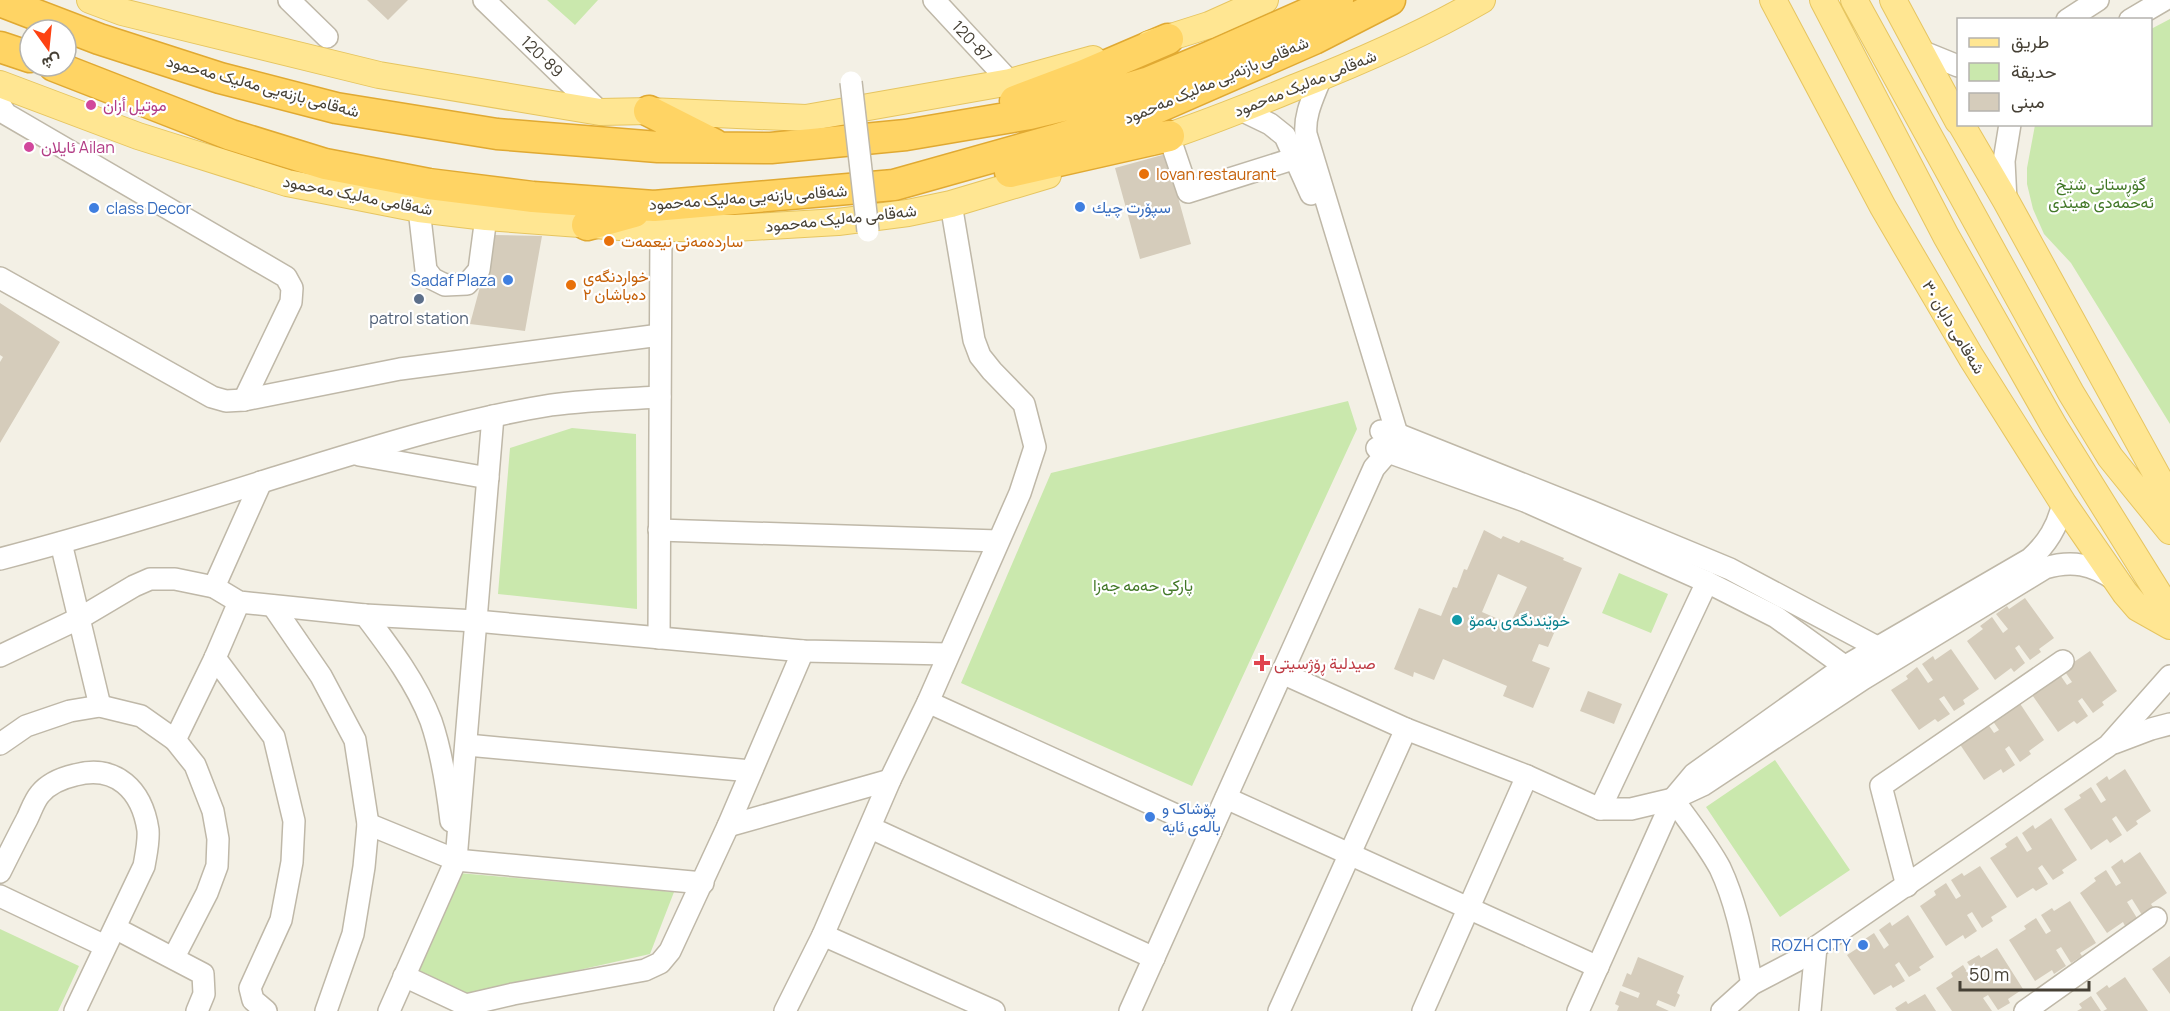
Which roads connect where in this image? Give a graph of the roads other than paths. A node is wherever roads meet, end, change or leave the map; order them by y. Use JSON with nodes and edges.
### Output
{"nodes":[{"id":1,"x":90,"y":0,"type":"edge"},
{"id":2,"x":289,"y":0,"type":"edge"},
{"id":3,"x":484,"y":0,"type":"edge"},
{"id":4,"x":934,"y":0,"type":"edge"},
{"id":5,"x":1265,"y":0,"type":"edge"},
{"id":6,"x":1338,"y":0,"type":"edge"},
{"id":7,"x":1390,"y":0,"type":"edge"},
{"id":8,"x":1766,"y":0,"type":"edge"},
{"id":9,"x":1823,"y":0,"type":"edge"},
{"id":10,"x":1854,"y":0,"type":"edge"},
{"id":11,"x":1893,"y":0,"type":"edge"},
{"id":12,"x":2098,"y":0,"type":"edge"},
{"id":13,"x":2164,"y":0,"type":"edge"},
{"id":14,"x":0,"y":1,"type":"edge"},
{"id":15,"x":1476,"y":4,"type":"edge"},
{"id":16,"x":1779,"y":11,"type":"edge"},
{"id":17,"x":2070,"y":18,"type":"edge"},
{"id":18,"x":2133,"y":18,"type":"edge"},
{"id":19,"x":327,"y":37,"type":"dead end"},
{"id":20,"x":1168,"y":39,"type":"junction"},
{"id":21,"x":0,"y":47,"type":"edge"},
{"id":22,"x":1921,"y":51,"type":"junction"},
{"id":23,"x":18,"y":53,"type":"edge"},
{"id":24,"x":1957,"y":65,"type":"edge"},
{"id":25,"x":1218,"y":67,"type":"junction"},
{"id":26,"x":78,"y":75,"type":"edge"},
{"id":27,"x":1321,"y":77,"type":"junction"},
{"id":28,"x":851,"y":82,"type":"dead end"},
{"id":29,"x":1010,"y":82,"type":"junction"},
{"id":30,"x":0,"y":84,"type":"edge"},
{"id":31,"x":0,"y":105,"type":"edge"},
{"id":32,"x":1241,"y":110,"type":"junction"},
{"id":33,"x":649,"y":111,"type":"junction"},
{"id":34,"x":600,"y":112,"type":"junction"},
{"id":35,"x":1957,"y":117,"type":"edge"},
{"id":36,"x":1962,"y":126,"type":"edge"},
{"id":37,"x":2010,"y":126,"type":"edge"},
{"id":38,"x":906,"y":135,"type":"junction"},
{"id":39,"x":1169,"y":136,"type":"junction"},
{"id":40,"x":722,"y":148,"type":"junction"},
{"id":41,"x":1296,"y":158,"type":"junction"},
{"id":42,"x":894,"y":185,"type":"junction"},
{"id":43,"x":2006,"y":201,"type":"junction"},
{"id":44,"x":951,"y":204,"type":"junction"},
{"id":45,"x":418,"y":209,"type":"junction"},
{"id":46,"x":486,"y":217,"type":"junction"},
{"id":47,"x":657,"y":217,"type":"junction"},
{"id":48,"x":587,"y":225,"type":"joint"},
{"id":49,"x":867,"y":231,"type":"dead end"},
{"id":50,"x":0,"y":279,"type":"edge"},
{"id":51,"x":660,"y":335,"type":"junction"},
{"id":52,"x":660,"y":398,"type":"junction"},
{"id":53,"x":244,"y":400,"type":"junction"},
{"id":54,"x":494,"y":416,"type":"junction"},
{"id":55,"x":1383,"y":447,"type":"junction"},
{"id":56,"x":352,"y":454,"type":"junction"},
{"id":57,"x":488,"y":478,"type":"junction"},
{"id":58,"x":261,"y":482,"type":"junction"},
{"id":59,"x":2170,"y":499,"type":"edge"},
{"id":60,"x":2063,"y":502,"type":"junction"},
{"id":61,"x":659,"y":530,"type":"junction"},
{"id":62,"x":2170,"y":531,"type":"edge"},
{"id":63,"x":998,"y":541,"type":"junction"},
{"id":64,"x":61,"y":543,"type":"junction"},
{"id":65,"x":0,"y":559,"type":"edge"},
{"id":66,"x":2115,"y":580,"type":"junction"},
{"id":67,"x":1707,"y":582,"type":"junction"},
{"id":68,"x":214,"y":587,"type":"junction"},
{"id":69,"x":239,"y":602,"type":"junction"},
{"id":70,"x":273,"y":606,"type":"junction"},
{"id":71,"x":2170,"y":612,"type":"edge"},
{"id":72,"x":365,"y":615,"type":"junction"},
{"id":73,"x":80,"y":618,"type":"junction"},
{"id":74,"x":476,"y":621,"type":"junction"},
{"id":75,"x":2170,"y":626,"type":"edge"},
{"id":76,"x":659,"y":638,"type":"junction"},
{"id":77,"x":1877,"y":647,"type":"junction"},
{"id":78,"x":803,"y":651,"type":"junction"},
{"id":79,"x":948,"y":654,"type":"junction"},
{"id":80,"x":0,"y":656,"type":"edge"},
{"id":81,"x":214,"y":658,"type":"junction"},
{"id":82,"x":1894,"y":660,"type":"junction"},
{"id":83,"x":2063,"y":661,"type":"dead end"},
{"id":84,"x":1844,"y":667,"type":"junction"},
{"id":85,"x":1282,"y":673,"type":"junction"},
{"id":86,"x":2170,"y":676,"type":"edge"},
{"id":87,"x":1863,"y":679,"type":"junction"},
{"id":88,"x":928,"y":702,"type":"junction"},
{"id":89,"x":100,"y":706,"type":"junction"},
{"id":90,"x":2170,"y":724,"type":"edge"},
{"id":91,"x":1406,"y":729,"type":"junction"},
{"id":92,"x":175,"y":740,"type":"junction"},
{"id":93,"x":0,"y":744,"type":"edge"},
{"id":94,"x":467,"y":745,"type":"junction"},
{"id":95,"x":2108,"y":746,"type":"junction"},
{"id":96,"x":751,"y":771,"type":"junction"},
{"id":97,"x":1527,"y":776,"type":"junction"},
{"id":98,"x":890,"y":780,"type":"junction"},
{"id":99,"x":1226,"y":798,"type":"junction"},
{"id":100,"x":1673,"y":799,"type":"junction"},
{"id":101,"x":1600,"y":809,"type":"junction"},
{"id":102,"x":368,"y":824,"type":"junction"},
{"id":103,"x":728,"y":826,"type":"junction"},
{"id":104,"x":871,"y":828,"type":"junction"},
{"id":105,"x":1211,"y":831,"type":"junction"},
{"id":106,"x":1349,"y":854,"type":"junction"},
{"id":107,"x":456,"y":860,"type":"junction"},
{"id":108,"x":0,"y":872,"type":"edge"},
{"id":109,"x":703,"y":883,"type":"junction"},
{"id":110,"x":1907,"y":886,"type":"junction"},
{"id":111,"x":0,"y":896,"type":"edge"},
{"id":112,"x":1469,"y":908,"type":"junction"},
{"id":113,"x":2156,"y":918,"type":"dead end"},
{"id":114,"x":823,"y":935,"type":"junction"},
{"id":115,"x":110,"y":937,"type":"junction"},
{"id":116,"x":1816,"y":947,"type":"junction"},
{"id":117,"x":174,"y":957,"type":"junction"},
{"id":118,"x":1154,"y":958,"type":"junction"},
{"id":119,"x":1598,"y":967,"type":"junction"},
{"id":120,"x":404,"y":976,"type":"junction"},
{"id":121,"x":1752,"y":984,"type":"junction"},
{"id":122,"x":515,"y":1002,"type":"edge"},
{"id":123,"x":75,"y":1011,"type":"edge"},
{"id":124,"x":197,"y":1011,"type":"edge"},
{"id":125,"x":266,"y":1011,"type":"edge"},
{"id":126,"x":326,"y":1011,"type":"edge"},
{"id":127,"x":389,"y":1011,"type":"edge"},
{"id":128,"x":785,"y":1011,"type":"edge"},
{"id":129,"x":994,"y":1011,"type":"edge"},
{"id":130,"x":1130,"y":1011,"type":"edge"},
{"id":131,"x":1279,"y":1011,"type":"edge"},
{"id":132,"x":1423,"y":1011,"type":"edge"},
{"id":133,"x":1578,"y":1011,"type":"edge"},
{"id":134,"x":1722,"y":1011,"type":"edge"},
{"id":135,"x":1810,"y":1011,"type":"edge"},
{"id":136,"x":2025,"y":1011,"type":"edge"}],
"edges":[{"from":1,"to":34,"type":"main road"},
{"from":2,"to":19,"type":"street"},
{"from":3,"to":34,"type":"street","name":"120-89"},
{"from":4,"to":29,"type":"street","name":"120-87"},
{"from":5,"to":20,"type":"main road"},
{"from":6,"to":25,"type":"highway","name":"شەقامی بازنەیی مەلیک مەحمود"},
{"from":7,"to":25,"type":"highway","name":"شەقامی بازنەیی مەلیک مەحمود"},
{"from":8,"to":16,"type":"main road","name":"شەقامی دابان ٣٠"},
{"from":9,"to":71,"type":"main road"},
{"from":10,"to":62,"type":"main road"},
{"from":11,"to":22,"type":"main road"},
{"from":12,"to":17,"type":"street"},
{"from":13,"to":18,"type":"street"},
{"from":14,"to":40,"type":"highway","name":"شەقامی بازنەیی مەلیک مەحمود"},
{"from":15,"to":27,"type":"main road","name":"شەقامی مەلیک مەحمود"},
{"from":16,"to":60,"type":"main road","name":"شەقامی دابان ٣٠"},
{"from":20,"to":29,"type":"main road"},
{"from":20,"to":38,"type":"highway"},
{"from":21,"to":23,"type":"highway"},
{"from":22,"to":24,"type":"street"},
{"from":22,"to":35,"type":"main road"},
{"from":25,"to":38,"type":"highway","name":"شەقامی بازنەیی مەلیک مەحمود"},
{"from":25,"to":42,"type":"highway","name":"شەقامی بازنەیی مەلیک مەحمود"},
{"from":26,"to":47,"type":"highway","name":"شەقامی بازنەیی مەلیک مەحمود"},
{"from":27,"to":32,"type":"main road","name":"شەقامی مەلیک مەحمود"},
{"from":27,"to":55,"type":"street"},
{"from":28,"to":49,"type":"street","bridge":true},
{"from":29,"to":33,"type":"main road"},
{"from":30,"to":45,"type":"main road","name":"شەقامی مەلیک مەحمود"},
{"from":31,"to":53,"type":"street"},
{"from":32,"to":39,"type":"main road","name":"شەقامی مەلیک مەحمود"},
{"from":32,"to":41,"type":"street"},
{"from":33,"to":34,"type":"main road"},
{"from":33,"to":40,"type":"highway"},
{"from":36,"to":43,"type":"main road"},
{"from":37,"to":43,"type":"street"},
{"from":38,"to":40,"type":"highway","name":"شەقامی بازنەیی مەلیک مەحمود"},
{"from":39,"to":41,"type":"street"},
{"from":39,"to":42,"type":"highway"},
{"from":39,"to":44,"type":"main road","name":"شەقامی مەلیک مەحمود"},
{"from":41,"to":55,"type":"street"},
{"from":42,"to":47,"type":"highway","name":"شەقامی بازنەیی مەلیک مەحمود"},
{"from":43,"to":59,"type":"main road"},
{"from":44,"to":47,"type":"main road","name":"شەقامی مەلیک مەحمود"},
{"from":44,"to":63,"type":"street"},
{"from":45,"to":46,"type":"main road","name":"شەقامی مەلیک مەحمود"},
{"from":45,"to":46,"type":"street"},
{"from":46,"to":48,"type":"main road","name":"شەقامی مەلیک مەحمود"},
{"from":47,"to":48,"type":"highway"},
{"from":47,"to":51,"type":"street"},
{"from":50,"to":53,"type":"street"},
{"from":51,"to":52,"type":"street"},
{"from":51,"to":53,"type":"street"},
{"from":52,"to":54,"type":"street"},
{"from":52,"to":61,"type":"street"},
{"from":54,"to":56,"type":"street"},
{"from":54,"to":57,"type":"street"},
{"from":55,"to":67,"type":"street"},
{"from":55,"to":77,"type":"street"},
{"from":55,"to":85,"type":"street"},
{"from":56,"to":57,"type":"street"},
{"from":56,"to":58,"type":"street"},
{"from":57,"to":74,"type":"street"},
{"from":58,"to":64,"type":"street"},
{"from":58,"to":68,"type":"street"},
{"from":60,"to":66,"type":"main road","name":"شەقامی دابان ٣٠"},
{"from":60,"to":77,"type":"street"},
{"from":61,"to":63,"type":"street"},
{"from":61,"to":76,"type":"street"},
{"from":63,"to":79,"type":"street"},
{"from":64,"to":65,"type":"street"},
{"from":64,"to":73,"type":"street"},
{"from":66,"to":75,"type":"main road","name":"شەقامی دابان ٣٠"},
{"from":66,"to":82,"type":"street"},
{"from":67,"to":84,"type":"street"},
{"from":67,"to":101,"type":"street"},
{"from":68,"to":69,"type":"street"},
{"from":68,"to":73,"type":"street"},
{"from":69,"to":70,"type":"street"},
{"from":69,"to":81,"type":"street"},
{"from":70,"to":72,"type":"street"},
{"from":70,"to":102,"type":"street"},
{"from":72,"to":74,"type":"street"},
{"from":72,"to":107,"type":"street"},
{"from":73,"to":80,"type":"street"},
{"from":73,"to":89,"type":"street"},
{"from":74,"to":76,"type":"street"},
{"from":74,"to":94,"type":"street"},
{"from":76,"to":78,"type":"street"},
{"from":77,"to":82,"type":"street"},
{"from":77,"to":84,"type":"street"},
{"from":78,"to":79,"type":"street"},
{"from":78,"to":96,"type":"street"},
{"from":79,"to":88,"type":"street"},
{"from":81,"to":92,"type":"street"},
{"from":81,"to":125,"type":"street"},
{"from":82,"to":87,"type":"street"},
{"from":83,"to":110,"type":"street"},
{"from":84,"to":87,"type":"street"},
{"from":84,"to":100,"type":"street"},
{"from":85,"to":91,"type":"street"},
{"from":85,"to":99,"type":"street"},
{"from":86,"to":95,"type":"street"},
{"from":87,"to":100,"type":"street"},
{"from":88,"to":98,"type":"street"},
{"from":88,"to":105,"type":"street"},
{"from":89,"to":92,"type":"street"},
{"from":89,"to":93,"type":"street"},
{"from":90,"to":95,"type":"street"},
{"from":91,"to":97,"type":"street"},
{"from":91,"to":106,"type":"street"},
{"from":92,"to":117,"type":"street"},
{"from":94,"to":96,"type":"street"},
{"from":94,"to":107,"type":"street"},
{"from":95,"to":110,"type":"street"},
{"from":96,"to":103,"type":"street"},
{"from":97,"to":101,"type":"street"},
{"from":97,"to":112,"type":"street"},
{"from":98,"to":103,"type":"street"},
{"from":98,"to":104,"type":"street"},
{"from":99,"to":105,"type":"street"},
{"from":99,"to":106,"type":"street"},
{"from":100,"to":101,"type":"street"},
{"from":100,"to":119,"type":"street"},
{"from":100,"to":121,"type":"street"},
{"from":102,"to":107,"type":"street"},
{"from":102,"to":126,"type":"street"},
{"from":103,"to":109,"type":"street"},
{"from":104,"to":114,"type":"street"},
{"from":104,"to":118,"type":"street"},
{"from":105,"to":118,"type":"street"},
{"from":106,"to":112,"type":"street"},
{"from":106,"to":131,"type":"street"},
{"from":107,"to":109,"type":"street"},
{"from":107,"to":120,"type":"street"},
{"from":108,"to":115,"type":"street"},
{"from":109,"to":122,"type":"street"},
{"from":110,"to":116,"type":"street"},
{"from":111,"to":115,"type":"street"},
{"from":112,"to":119,"type":"street"},
{"from":112,"to":132,"type":"street"},
{"from":113,"to":136,"type":"street"},
{"from":114,"to":128,"type":"street"},
{"from":114,"to":129,"type":"street"},
{"from":115,"to":117,"type":"street"},
{"from":115,"to":123,"type":"street"},
{"from":116,"to":121,"type":"street"},
{"from":116,"to":135,"type":"street"},
{"from":117,"to":124,"type":"street"},
{"from":118,"to":130,"type":"street"},
{"from":119,"to":133,"type":"street"},
{"from":120,"to":122,"type":"street"},
{"from":120,"to":127,"type":"street"},
{"from":121,"to":134,"type":"street"}]}
